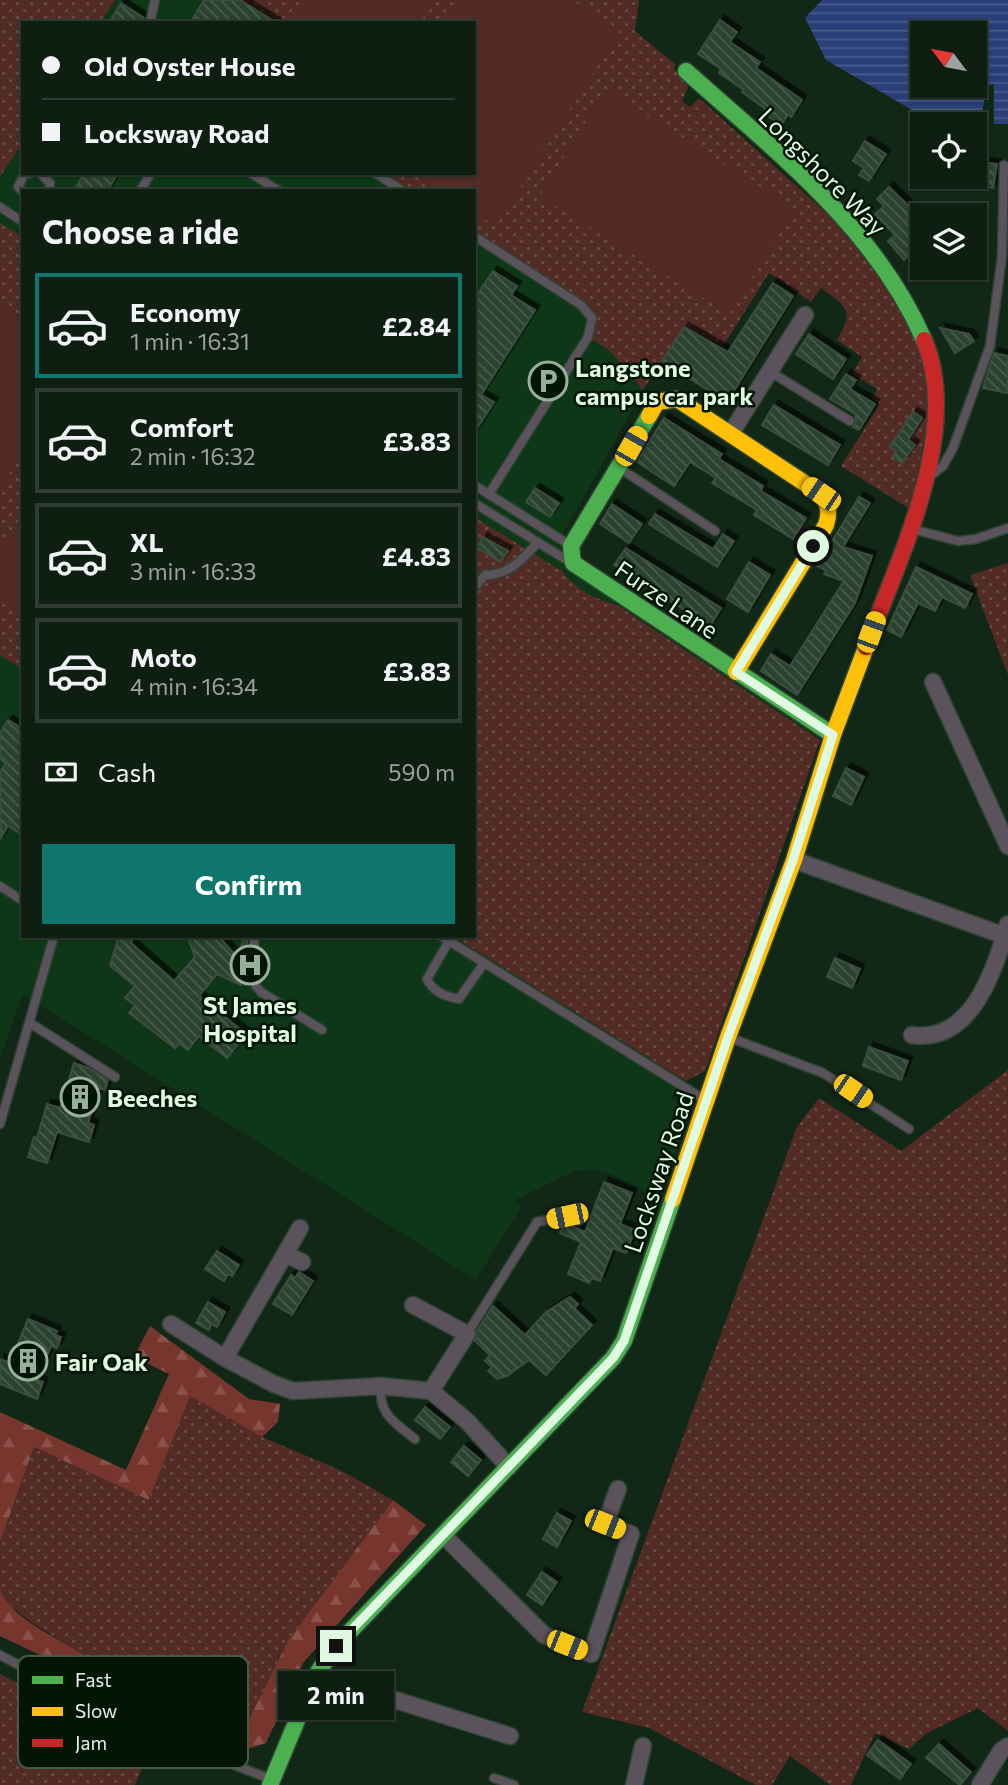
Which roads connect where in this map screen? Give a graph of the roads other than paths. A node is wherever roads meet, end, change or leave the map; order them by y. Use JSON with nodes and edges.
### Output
{"nodes":[{"id":1,"x":155,"y":0,"type":"edge"},
{"id":2,"x":150,"y":21,"type":"edge"},
{"id":3,"x":686,"y":71,"type":"dead end"},
{"id":4,"x":1004,"y":165,"type":"dead end"},
{"id":5,"x":24,"y":175,"type":"edge"},
{"id":6,"x":254,"y":175,"type":"edge"},
{"id":7,"x":378,"y":175,"type":"edge"},
{"id":8,"x":276,"y":189,"type":"edge"},
{"id":9,"x":399,"y":189,"type":"edge"},
{"id":10,"x":21,"y":190,"type":"edge"},
{"id":11,"x":0,"y":208,"type":"edge"},
{"id":12,"x":21,"y":221,"type":"edge"},
{"id":13,"x":476,"y":237,"type":"edge"},
{"id":14,"x":804,"y":315,"type":"dead end"},
{"id":15,"x":769,"y":372,"type":"junction"},
{"id":16,"x":850,"y":421,"type":"dead end"},
{"id":17,"x":731,"y":433,"type":"junction"},
{"id":18,"x":619,"y":468,"type":"junction"},
{"id":19,"x":927,"y":477,"type":"junction"},
{"id":20,"x":476,"y":486,"type":"edge"},
{"id":21,"x":489,"y":495,"type":"junction"},
{"id":22,"x":476,"y":504,"type":"edge"},
{"id":23,"x":909,"y":528,"type":"junction"},
{"id":24,"x":1008,"y":528,"type":"edge"},
{"id":25,"x":716,"y":531,"type":"dead end"},
{"id":26,"x":538,"y":542,"type":"junction"},
{"id":27,"x":571,"y":546,"type":"junction"},
{"id":28,"x":573,"y":563,"type":"junction"},
{"id":29,"x":476,"y":586,"type":"edge"},
{"id":30,"x":736,"y":672,"type":"junction"},
{"id":31,"x":933,"y":682,"type":"dead end"},
{"id":32,"x":833,"y":735,"type":"junction"},
{"id":33,"x":1008,"y":846,"type":"edge"},
{"id":34,"x":793,"y":860,"type":"junction"},
{"id":35,"x":0,"y":886,"type":"edge"},
{"id":36,"x":21,"y":900,"type":"edge"},
{"id":37,"x":1006,"y":930,"type":"edge"},
{"id":38,"x":53,"y":938,"type":"edge"},
{"id":39,"x":445,"y":939,"type":"edge"},
{"id":40,"x":254,"y":940,"type":"dead end"},
{"id":41,"x":484,"y":963,"type":"junction"},
{"id":42,"x":30,"y":1023,"type":"junction"},
{"id":43,"x":322,"y":1030,"type":"dead end"},
{"id":44,"x":912,"y":1035,"type":"dead end"},
{"id":45,"x":728,"y":1037,"type":"junction"},
{"id":46,"x":115,"y":1077,"type":"dead end"},
{"id":47,"x":707,"y":1102,"type":"junction"},
{"id":48,"x":0,"y":1124,"type":"edge"},
{"id":49,"x":909,"y":1129,"type":"dead end"},
{"id":50,"x":579,"y":1221,"type":"dead end"},
{"id":51,"x":300,"y":1228,"type":"dead end"},
{"id":52,"x":285,"y":1254,"type":"junction"},
{"id":53,"x":302,"y":1262,"type":"dead end"},
{"id":54,"x":413,"y":1305,"type":"dead end"},
{"id":55,"x":172,"y":1324,"type":"dead end"},
{"id":56,"x":467,"y":1334,"type":"junction"},
{"id":57,"x":225,"y":1358,"type":"junction"},
{"id":58,"x":382,"y":1386,"type":"junction"},
{"id":59,"x":431,"y":1391,"type":"junction"},
{"id":60,"x":415,"y":1439,"type":"dead end"},
{"id":61,"x":509,"y":1467,"type":"junction"},
{"id":62,"x":618,"y":1489,"type":"dead end"},
{"id":63,"x":443,"y":1535,"type":"junction"},
{"id":64,"x":0,"y":1655,"type":"edge"},
{"id":65,"x":18,"y":1665,"type":"edge"},
{"id":66,"x":316,"y":1675,"type":"junction"},
{"id":67,"x":510,"y":1736,"type":"dead end"},
{"id":68,"x":643,"y":1746,"type":"dead end"},
{"id":69,"x":1000,"y":1748,"type":"edge"},
{"id":70,"x":236,"y":1768,"type":"edge"},
{"id":71,"x":494,"y":1778,"type":"dead end"},
{"id":72,"x":271,"y":1783,"type":"edge"},
{"id":73,"x":514,"y":1785,"type":"edge"},
{"id":74,"x":634,"y":1785,"type":"edge"},
{"id":75,"x":981,"y":1785,"type":"edge"}],
"edges":[{"from":1,"to":2,"type":"lane"},
{"from":3,"to":19,"type":"street","name":"Longshore Way"},
{"from":4,"to":19,"type":"lane"},
{"from":5,"to":10,"type":"lane"},
{"from":6,"to":8,"type":"lane"},
{"from":7,"to":9,"type":"lane"},
{"from":11,"to":12,"type":"lane"},
{"from":13,"to":21,"type":"lane"},
{"from":14,"to":15,"type":"street"},
{"from":15,"to":16,"type":"lane"},
{"from":15,"to":17,"type":"street"},
{"from":17,"to":18,"type":"street"},
{"from":17,"to":30,"type":"street"},
{"from":18,"to":25,"type":"lane"},
{"from":18,"to":27,"type":"street"},
{"from":19,"to":23,"type":"street","name":"Locksway Road"},
{"from":20,"to":21,"type":"lane"},
{"from":21,"to":27,"type":"lane"},
{"from":22,"to":26,"type":"lane","name":"Furze Lane"},
{"from":23,"to":24,"type":"lane"},
{"from":23,"to":32,"type":"street","name":"Locksway Road"},
{"from":26,"to":28,"type":"lane","name":"Furze Lane"},
{"from":26,"to":29,"type":"lane"},
{"from":27,"to":28,"type":"street"},
{"from":28,"to":30,"type":"street","name":"Furze Lane"},
{"from":30,"to":32,"type":"street","name":"Furze Lane"},
{"from":31,"to":33,"type":"street"},
{"from":32,"to":34,"type":"street","name":"Locksway Road"},
{"from":34,"to":37,"type":"street"},
{"from":34,"to":45,"type":"street","name":"Locksway Road"},
{"from":35,"to":36,"type":"lane"},
{"from":37,"to":44,"type":"street"},
{"from":38,"to":42,"type":"lane"},
{"from":39,"to":41,"type":"lane"},
{"from":39,"to":41,"type":"lane"},
{"from":40,"to":43,"type":"lane"},
{"from":41,"to":47,"type":"lane"},
{"from":42,"to":46,"type":"lane"},
{"from":42,"to":48,"type":"lane"},
{"from":45,"to":47,"type":"street","name":"Locksway Road"},
{"from":45,"to":49,"type":"lane"},
{"from":47,"to":61,"type":"street","name":"Locksway Road"},
{"from":50,"to":56,"type":"lane"},
{"from":51,"to":52,"type":"street"},
{"from":52,"to":53,"type":"street"},
{"from":52,"to":57,"type":"street"},
{"from":54,"to":56,"type":"street"},
{"from":55,"to":57,"type":"street"},
{"from":56,"to":59,"type":"street"},
{"from":57,"to":58,"type":"street"},
{"from":58,"to":59,"type":"street"},
{"from":58,"to":60,"type":"lane"},
{"from":59,"to":61,"type":"street"},
{"from":61,"to":63,"type":"street","name":"Locksway Road"},
{"from":62,"to":63,"type":"street"},
{"from":63,"to":66,"type":"street","name":"Locksway Road"},
{"from":64,"to":65,"type":"lane"},
{"from":66,"to":67,"type":"street"},
{"from":66,"to":72,"type":"street","name":"Locksway Road"},
{"from":68,"to":74,"type":"street"},
{"from":69,"to":75,"type":"street"},
{"from":70,"to":72,"type":"lane"},
{"from":71,"to":73,"type":"lane"}]}
